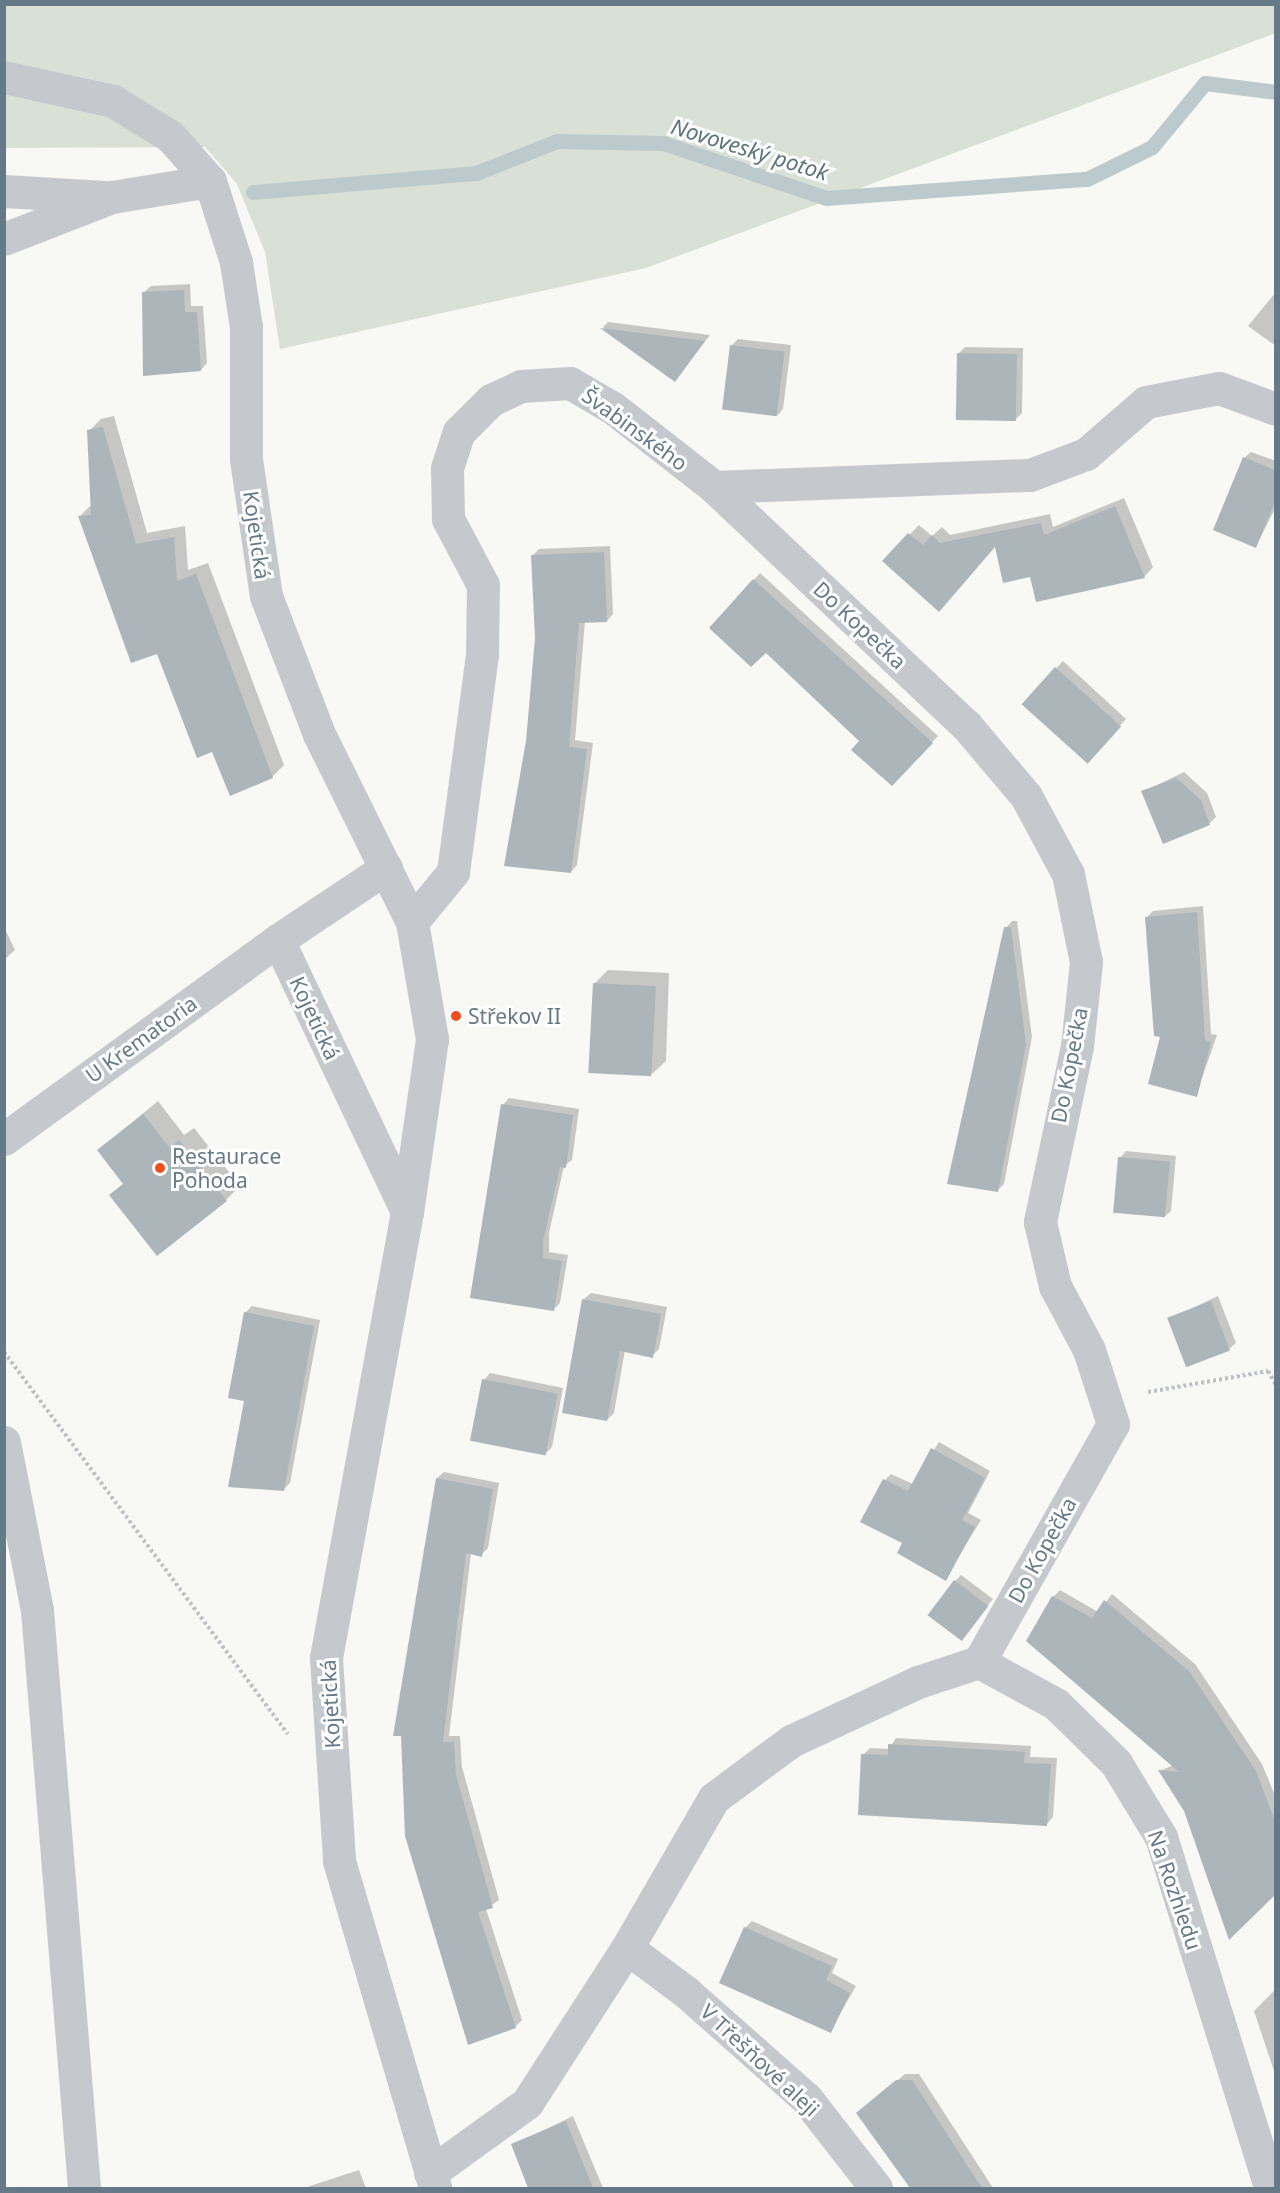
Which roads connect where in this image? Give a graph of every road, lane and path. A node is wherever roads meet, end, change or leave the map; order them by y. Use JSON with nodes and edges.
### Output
{"nodes":[{"id":1,"x":4,"y":77,"type":"edge"},
{"id":2,"x":210,"y":181,"type":"junction"},
{"id":3,"x":4,"y":191,"type":"edge"},
{"id":4,"x":112,"y":197,"type":"junction"},
{"id":5,"x":4,"y":239,"type":"edge"},
{"id":6,"x":1275,"y":410,"type":"edge"},
{"id":7,"x":714,"y":487,"type":"junction"},
{"id":8,"x":386,"y":868,"type":"junction"},
{"id":9,"x":412,"y":922,"type":"junction"},
{"id":10,"x":278,"y":940,"type":"junction"},
{"id":11,"x":4,"y":1139,"type":"edge"},
{"id":12,"x":407,"y":1212,"type":"junction"},
{"id":13,"x":4,"y":1352,"type":"edge"},
{"id":14,"x":1275,"y":1385,"type":"edge"},
{"id":15,"x":1105,"y":1399,"type":"junction"},
{"id":16,"x":4,"y":1443,"type":"edge"},
{"id":17,"x":979,"y":1662,"type":"junction"},
{"id":18,"x":293,"y":1740,"type":"dead end"},
{"id":19,"x":627,"y":1948,"type":"junction"},
{"id":20,"x":433,"y":2181,"type":"edge"},
{"id":21,"x":84,"y":2188,"type":"edge"},
{"id":22,"x":876,"y":2188,"type":"edge"},
{"id":23,"x":1270,"y":2188,"type":"edge"}],
"edges":[{"from":1,"to":2,"type":"street","name":"Kojetická"},
{"from":2,"to":4,"type":"street"},
{"from":2,"to":8,"type":"street","name":"Kojetická"},
{"from":3,"to":4,"type":"street"},
{"from":4,"to":5,"type":"street"},
{"from":6,"to":7,"type":"street"},
{"from":7,"to":9,"type":"street","name":"Švabinského"},
{"from":7,"to":15,"type":"street","name":"Do Kopečka"},
{"from":8,"to":9,"type":"street","name":"Kojetická"},
{"from":8,"to":10,"type":"street"},
{"from":9,"to":12,"type":"street","name":"Kojetická"},
{"from":10,"to":11,"type":"street","name":"U Krematoria"},
{"from":10,"to":12,"type":"street","name":"Kojetická"},
{"from":12,"to":20,"type":"street","name":"Kojetická"},
{"from":13,"to":18,"type":"path"},
{"from":14,"to":15,"type":"path"},
{"from":15,"to":17,"type":"street","name":"Do Kopečka"},
{"from":16,"to":21,"type":"street"},
{"from":17,"to":19,"type":"street"},
{"from":17,"to":23,"type":"street","name":"Na Rozhledu"},
{"from":19,"to":20,"type":"street"},
{"from":19,"to":22,"type":"street","name":"V Třešňové aleji"}]}
